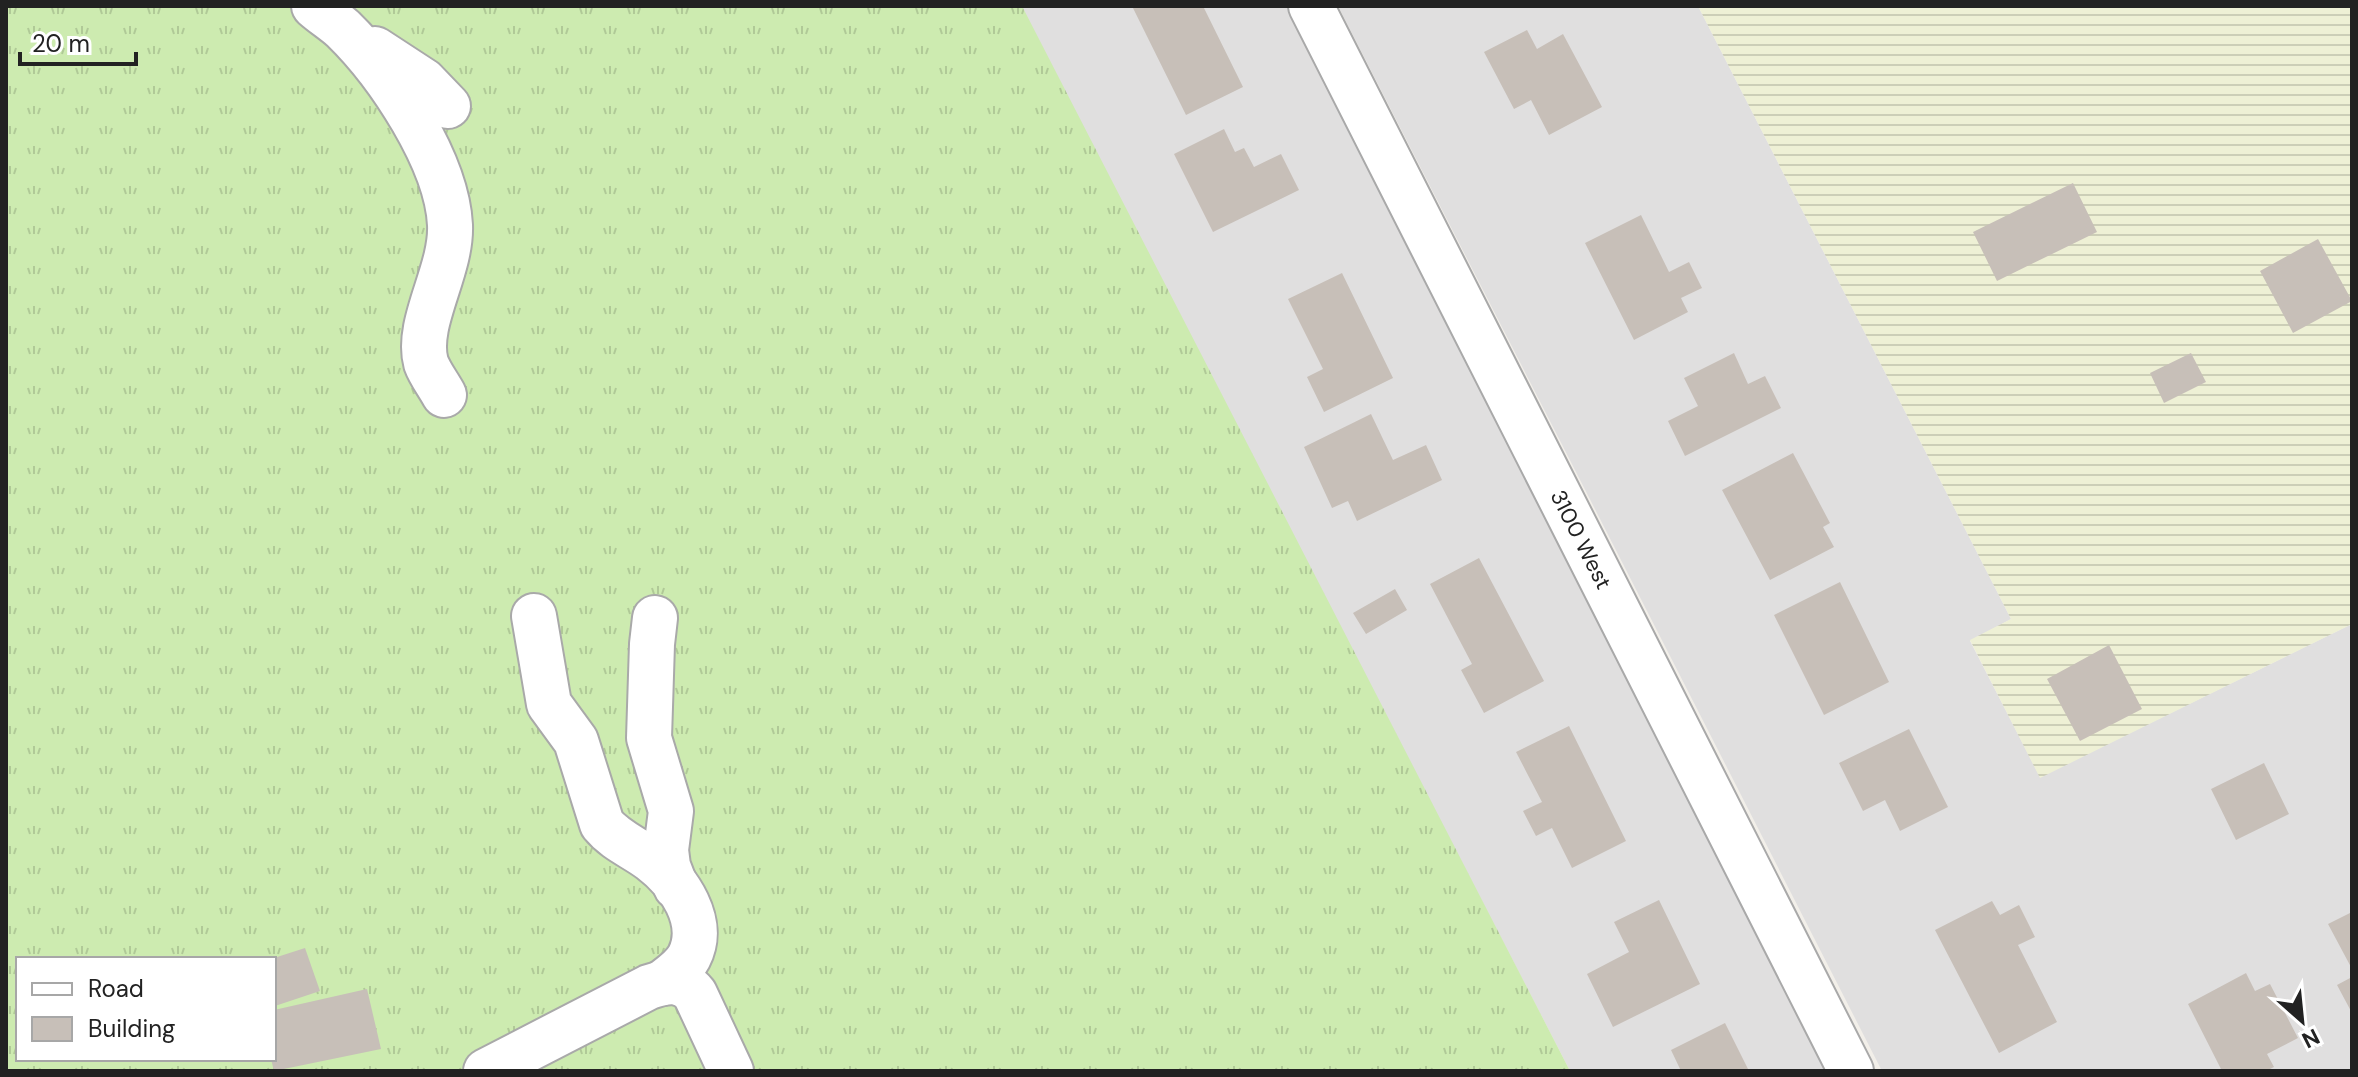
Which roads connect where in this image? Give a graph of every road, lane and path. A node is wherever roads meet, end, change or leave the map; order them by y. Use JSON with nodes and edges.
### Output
{"nodes":[{"id":1,"x":1311,"y":6,"type":"edge"},
{"id":2,"x":328,"y":17,"type":"edge"},
{"id":3,"x":444,"y":395,"type":"dead end"},
{"id":4,"x":534,"y":616,"type":"dead end"},
{"id":5,"x":655,"y":618,"type":"dead end"},
{"id":6,"x":665,"y":866,"type":"junction"},
{"id":7,"x":682,"y":977,"type":"junction"},
{"id":8,"x":486,"y":1071,"type":"edge"},
{"id":9,"x":731,"y":1071,"type":"edge"},
{"id":10,"x":1851,"y":1071,"type":"edge"}],
"edges":[{"from":1,"to":10,"type":"street","name":"3100 West"},
{"from":2,"to":3,"type":"street"},
{"from":4,"to":6,"type":"street"},
{"from":5,"to":6,"type":"street"},
{"from":6,"to":7,"type":"street"},
{"from":7,"to":8,"type":"street"},
{"from":7,"to":9,"type":"street"}]}
